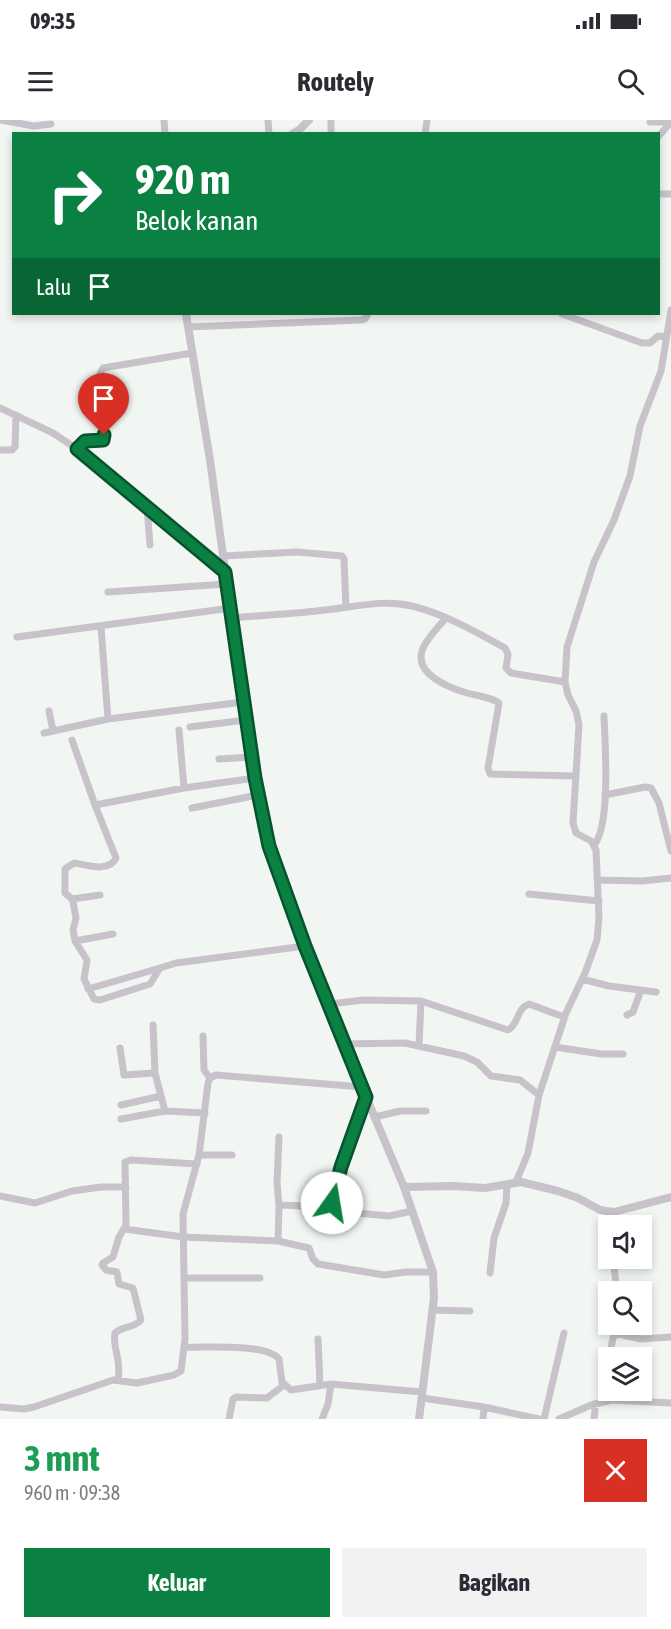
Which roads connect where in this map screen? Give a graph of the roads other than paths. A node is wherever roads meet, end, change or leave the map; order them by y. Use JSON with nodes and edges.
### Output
{"nodes":[{"id":1,"x":0,"y":120,"type":"edge"},
{"id":2,"x":309,"y":120,"type":"edge"},
{"id":3,"x":665,"y":120,"type":"edge"},
{"id":4,"x":650,"y":122,"type":"dead end"},
{"id":5,"x":671,"y":122,"type":"edge"},
{"id":6,"x":51,"y":125,"type":"edge"},
{"id":7,"x":296,"y":132,"type":"edge"},
{"id":8,"x":660,"y":135,"type":"edge"},
{"id":9,"x":671,"y":310,"type":"edge"},
{"id":10,"x":186,"y":315,"type":"edge"},
{"id":11,"x":367,"y":315,"type":"edge"},
{"id":12,"x":565,"y":315,"type":"edge"},
{"id":13,"x":188,"y":327,"type":"junction"},
{"id":14,"x":666,"y":337,"type":"junction"},
{"id":15,"x":192,"y":353,"type":"junction"},
{"id":16,"x":0,"y":408,"type":"edge"},
{"id":17,"x":16,"y":415,"type":"junction"},
{"id":18,"x":77,"y":449,"type":"junction"},
{"id":19,"x":0,"y":450,"type":"edge"},
{"id":20,"x":147,"y":507,"type":"junction"},
{"id":21,"x":150,"y":545,"type":"dead end"},
{"id":22,"x":223,"y":556,"type":"junction"},
{"id":23,"x":225,"y":572,"type":"junction"},
{"id":24,"x":227,"y":584,"type":"junction"},
{"id":25,"x":108,"y":592,"type":"dead end"},
{"id":26,"x":346,"y":607,"type":"junction"},
{"id":27,"x":231,"y":608,"type":"junction"},
{"id":28,"x":237,"y":617,"type":"junction"},
{"id":29,"x":446,"y":618,"type":"junction"},
{"id":30,"x":101,"y":627,"type":"junction"},
{"id":31,"x":17,"y":637,"type":"dead end"},
{"id":32,"x":565,"y":681,"type":"junction"},
{"id":33,"x":243,"y":702,"type":"junction"},
{"id":34,"x":49,"y":711,"type":"dead end"},
{"id":35,"x":604,"y":716,"type":"dead end"},
{"id":36,"x":108,"y":719,"type":"junction"},
{"id":37,"x":246,"y":720,"type":"junction"},
{"id":38,"x":190,"y":727,"type":"dead end"},
{"id":39,"x":179,"y":730,"type":"dead end"},
{"id":40,"x":53,"y":731,"type":"junction"},
{"id":41,"x":44,"y":733,"type":"dead end"},
{"id":42,"x":72,"y":740,"type":"dead end"},
{"id":43,"x":252,"y":757,"type":"junction"},
{"id":44,"x":219,"y":759,"type":"dead end"},
{"id":45,"x":576,"y":776,"type":"junction"},
{"id":46,"x":255,"y":778,"type":"junction"},
{"id":47,"x":184,"y":788,"type":"junction"},
{"id":48,"x":258,"y":795,"type":"junction"},
{"id":49,"x":605,"y":795,"type":"junction"},
{"id":50,"x":95,"y":805,"type":"junction"},
{"id":51,"x":192,"y":808,"type":"dead end"},
{"id":52,"x":594,"y":845,"type":"junction"},
{"id":53,"x":671,"y":850,"type":"edge"},
{"id":54,"x":671,"y":878,"type":"edge"},
{"id":55,"x":598,"y":880,"type":"junction"},
{"id":56,"x":529,"y":894,"type":"dead end"},
{"id":57,"x":100,"y":895,"type":"dead end"},
{"id":58,"x":72,"y":899,"type":"junction"},
{"id":59,"x":599,"y":901,"type":"junction"},
{"id":60,"x":113,"y":934,"type":"dead end"},
{"id":61,"x":75,"y":941,"type":"junction"},
{"id":62,"x":305,"y":946,"type":"junction"},
{"id":63,"x":160,"y":968,"type":"junction"},
{"id":64,"x":582,"y":979,"type":"junction"},
{"id":65,"x":88,"y":989,"type":"junction"},
{"id":66,"x":641,"y":990,"type":"junction"},
{"id":67,"x":656,"y":992,"type":"dead end"},
{"id":68,"x":421,"y":1001,"type":"junction"},
{"id":69,"x":329,"y":1004,"type":"junction"},
{"id":70,"x":627,"y":1015,"type":"dead end"},
{"id":71,"x":564,"y":1017,"type":"junction"},
{"id":72,"x":153,"y":1024,"type":"dead end"},
{"id":73,"x":203,"y":1036,"type":"dead end"},
{"id":74,"x":344,"y":1044,"type":"junction"},
{"id":75,"x":419,"y":1045,"type":"junction"},
{"id":76,"x":555,"y":1047,"type":"junction"},
{"id":77,"x":120,"y":1048,"type":"dead end"},
{"id":78,"x":623,"y":1054,"type":"dead end"},
{"id":79,"x":155,"y":1073,"type":"junction"},
{"id":80,"x":210,"y":1078,"type":"junction"},
{"id":81,"x":362,"y":1087,"type":"junction"},
{"id":82,"x":539,"y":1095,"type":"junction"},
{"id":83,"x":161,"y":1096,"type":"junction"},
{"id":84,"x":366,"y":1097,"type":"junction"},
{"id":85,"x":121,"y":1105,"type":"dead end"},
{"id":86,"x":165,"y":1110,"type":"junction"},
{"id":87,"x":426,"y":1111,"type":"dead end"},
{"id":88,"x":205,"y":1113,"type":"junction"},
{"id":89,"x":375,"y":1116,"type":"junction"},
{"id":90,"x":121,"y":1119,"type":"dead end"},
{"id":91,"x":279,"y":1137,"type":"dead end"},
{"id":92,"x":199,"y":1155,"type":"junction"},
{"id":93,"x":232,"y":1155,"type":"dead end"},
{"id":94,"x":197,"y":1164,"type":"junction"},
{"id":95,"x":512,"y":1184,"type":"junction"},
{"id":96,"x":126,"y":1187,"type":"junction"},
{"id":97,"x":404,"y":1187,"type":"junction"},
{"id":98,"x":0,"y":1196,"type":"edge"},
{"id":99,"x":671,"y":1197,"type":"edge"},
{"id":100,"x":279,"y":1205,"type":"junction"},
{"id":101,"x":412,"y":1211,"type":"junction"},
{"id":102,"x":607,"y":1212,"type":"junction"},
{"id":103,"x":356,"y":1213,"type":"dead end"},
{"id":104,"x":607,"y":1215,"type":"edge"},
{"id":105,"x":125,"y":1229,"type":"junction"},
{"id":106,"x":183,"y":1237,"type":"junction"},
{"id":107,"x":278,"y":1241,"type":"junction"},
{"id":108,"x":432,"y":1272,"type":"junction"},
{"id":109,"x":490,"y":1273,"type":"dead end"},
{"id":110,"x":184,"y":1278,"type":"junction"},
{"id":111,"x":260,"y":1278,"type":"dead end"},
{"id":112,"x":432,"y":1310,"type":"junction"},
{"id":113,"x":470,"y":1311,"type":"dead end"},
{"id":114,"x":564,"y":1333,"type":"dead end"},
{"id":115,"x":623,"y":1335,"type":"edge"},
{"id":116,"x":671,"y":1337,"type":"edge"},
{"id":117,"x":318,"y":1340,"type":"dead end"},
{"id":118,"x":184,"y":1347,"type":"junction"},
{"id":119,"x":118,"y":1379,"type":"junction"},
{"id":120,"x":325,"y":1384,"type":"junction"},
{"id":121,"x":284,"y":1385,"type":"junction"},
{"id":122,"x":422,"y":1395,"type":"junction"},
{"id":123,"x":604,"y":1401,"type":"joint"},
{"id":124,"x":671,"y":1403,"type":"edge"},
{"id":125,"x":594,"y":1404,"type":"junction"},
{"id":126,"x":0,"y":1407,"type":"edge"},
{"id":127,"x":484,"y":1407,"type":"junction"},
{"id":128,"x":230,"y":1419,"type":"edge"},
{"id":129,"x":322,"y":1419,"type":"edge"},
{"id":130,"x":419,"y":1419,"type":"edge"},
{"id":131,"x":483,"y":1419,"type":"edge"},
{"id":132,"x":539,"y":1419,"type":"edge"},
{"id":133,"x":544,"y":1419,"type":"edge"},
{"id":134,"x":560,"y":1419,"type":"edge"},
{"id":135,"x":594,"y":1419,"type":"edge"}],
"edges":[{"from":1,"to":6,"type":"street"},
{"from":2,"to":7,"type":"street"},
{"from":3,"to":4,"type":"street"},
{"from":3,"to":5,"type":"street"},
{"from":5,"to":8,"type":"street"},
{"from":9,"to":14,"type":"street"},
{"from":10,"to":13,"type":"street"},
{"from":11,"to":13,"type":"street"},
{"from":12,"to":14,"type":"street"},
{"from":13,"to":15,"type":"street"},
{"from":14,"to":32,"type":"street"},
{"from":15,"to":18,"type":"street"},
{"from":15,"to":22,"type":"street"},
{"from":16,"to":17,"type":"street"},
{"from":17,"to":18,"type":"street"},
{"from":17,"to":19,"type":"street"},
{"from":18,"to":20,"type":"street"},
{"from":20,"to":21,"type":"street"},
{"from":20,"to":23,"type":"street"},
{"from":22,"to":23,"type":"street"},
{"from":22,"to":26,"type":"street"},
{"from":23,"to":24,"type":"street"},
{"from":24,"to":25,"type":"street"},
{"from":24,"to":27,"type":"street"},
{"from":26,"to":28,"type":"street"},
{"from":26,"to":29,"type":"street"},
{"from":27,"to":28,"type":"street"},
{"from":27,"to":30,"type":"street"},
{"from":28,"to":33,"type":"street"},
{"from":29,"to":32,"type":"street"},
{"from":29,"to":45,"type":"street"},
{"from":30,"to":31,"type":"street"},
{"from":30,"to":36,"type":"street"},
{"from":32,"to":45,"type":"street"},
{"from":33,"to":36,"type":"street"},
{"from":33,"to":37,"type":"street"},
{"from":34,"to":40,"type":"street"},
{"from":35,"to":49,"type":"street"},
{"from":36,"to":40,"type":"street"},
{"from":37,"to":38,"type":"street"},
{"from":37,"to":43,"type":"street"},
{"from":39,"to":47,"type":"street"},
{"from":40,"to":41,"type":"street"},
{"from":42,"to":50,"type":"street"},
{"from":43,"to":44,"type":"street"},
{"from":43,"to":46,"type":"street"},
{"from":45,"to":52,"type":"street"},
{"from":46,"to":47,"type":"street"},
{"from":46,"to":48,"type":"street"},
{"from":47,"to":50,"type":"street"},
{"from":48,"to":51,"type":"street"},
{"from":48,"to":62,"type":"street"},
{"from":49,"to":52,"type":"street"},
{"from":49,"to":53,"type":"street"},
{"from":50,"to":58,"type":"street"},
{"from":52,"to":55,"type":"street"},
{"from":54,"to":55,"type":"street"},
{"from":55,"to":59,"type":"street"},
{"from":56,"to":59,"type":"street"},
{"from":57,"to":58,"type":"street"},
{"from":58,"to":61,"type":"street"},
{"from":59,"to":64,"type":"street"},
{"from":60,"to":61,"type":"street"},
{"from":61,"to":65,"type":"street"},
{"from":62,"to":63,"type":"street"},
{"from":62,"to":69,"type":"street"},
{"from":63,"to":65,"type":"street"},
{"from":63,"to":65,"type":"street"},
{"from":64,"to":66,"type":"street"},
{"from":64,"to":71,"type":"street"},
{"from":66,"to":67,"type":"street"},
{"from":66,"to":70,"type":"street"},
{"from":68,"to":69,"type":"street"},
{"from":68,"to":71,"type":"street"},
{"from":68,"to":75,"type":"street"},
{"from":69,"to":74,"type":"street"},
{"from":71,"to":76,"type":"street"},
{"from":72,"to":79,"type":"street"},
{"from":73,"to":80,"type":"street"},
{"from":74,"to":75,"type":"street"},
{"from":74,"to":81,"type":"street"},
{"from":75,"to":82,"type":"street"},
{"from":76,"to":78,"type":"street"},
{"from":76,"to":82,"type":"street"},
{"from":77,"to":79,"type":"street"},
{"from":79,"to":83,"type":"street"},
{"from":80,"to":81,"type":"street"},
{"from":80,"to":88,"type":"street"},
{"from":81,"to":84,"type":"street"},
{"from":82,"to":95,"type":"street"},
{"from":83,"to":85,"type":"street"},
{"from":83,"to":86,"type":"street"},
{"from":84,"to":89,"type":"street"},
{"from":84,"to":100,"type":"street"},
{"from":86,"to":88,"type":"street"},
{"from":86,"to":90,"type":"street"},
{"from":87,"to":89,"type":"street"},
{"from":88,"to":92,"type":"street"},
{"from":89,"to":97,"type":"street"},
{"from":91,"to":100,"type":"street"},
{"from":92,"to":93,"type":"street"},
{"from":92,"to":94,"type":"street"},
{"from":94,"to":96,"type":"street"},
{"from":94,"to":106,"type":"street"},
{"from":95,"to":97,"type":"street"},
{"from":95,"to":102,"type":"street"},
{"from":95,"to":109,"type":"street"},
{"from":96,"to":98,"type":"street"},
{"from":96,"to":105,"type":"street"},
{"from":97,"to":101,"type":"street"},
{"from":99,"to":102,"type":"street"},
{"from":100,"to":107,"type":"street"},
{"from":101,"to":103,"type":"street"},
{"from":101,"to":108,"type":"street"},
{"from":102,"to":104,"type":"street"},
{"from":105,"to":106,"type":"street"},
{"from":105,"to":119,"type":"street"},
{"from":106,"to":107,"type":"street"},
{"from":106,"to":110,"type":"street"},
{"from":107,"to":108,"type":"street"},
{"from":108,"to":112,"type":"street"},
{"from":110,"to":111,"type":"street"},
{"from":110,"to":118,"type":"street"},
{"from":112,"to":113,"type":"street"},
{"from":112,"to":122,"type":"street"},
{"from":114,"to":133,"type":"street"},
{"from":115,"to":116,"type":"street"},
{"from":117,"to":120,"type":"street"},
{"from":118,"to":119,"type":"street"},
{"from":118,"to":121,"type":"street"},
{"from":119,"to":126,"type":"street"},
{"from":120,"to":121,"type":"street"},
{"from":120,"to":122,"type":"street"},
{"from":120,"to":129,"type":"street"},
{"from":121,"to":128,"type":"street"},
{"from":122,"to":127,"type":"street"},
{"from":122,"to":130,"type":"street"},
{"from":123,"to":124,"type":"street"},
{"from":123,"to":125,"type":"street"},
{"from":125,"to":134,"type":"street"},
{"from":125,"to":135,"type":"street"},
{"from":127,"to":131,"type":"street"},
{"from":127,"to":132,"type":"street"}]}
